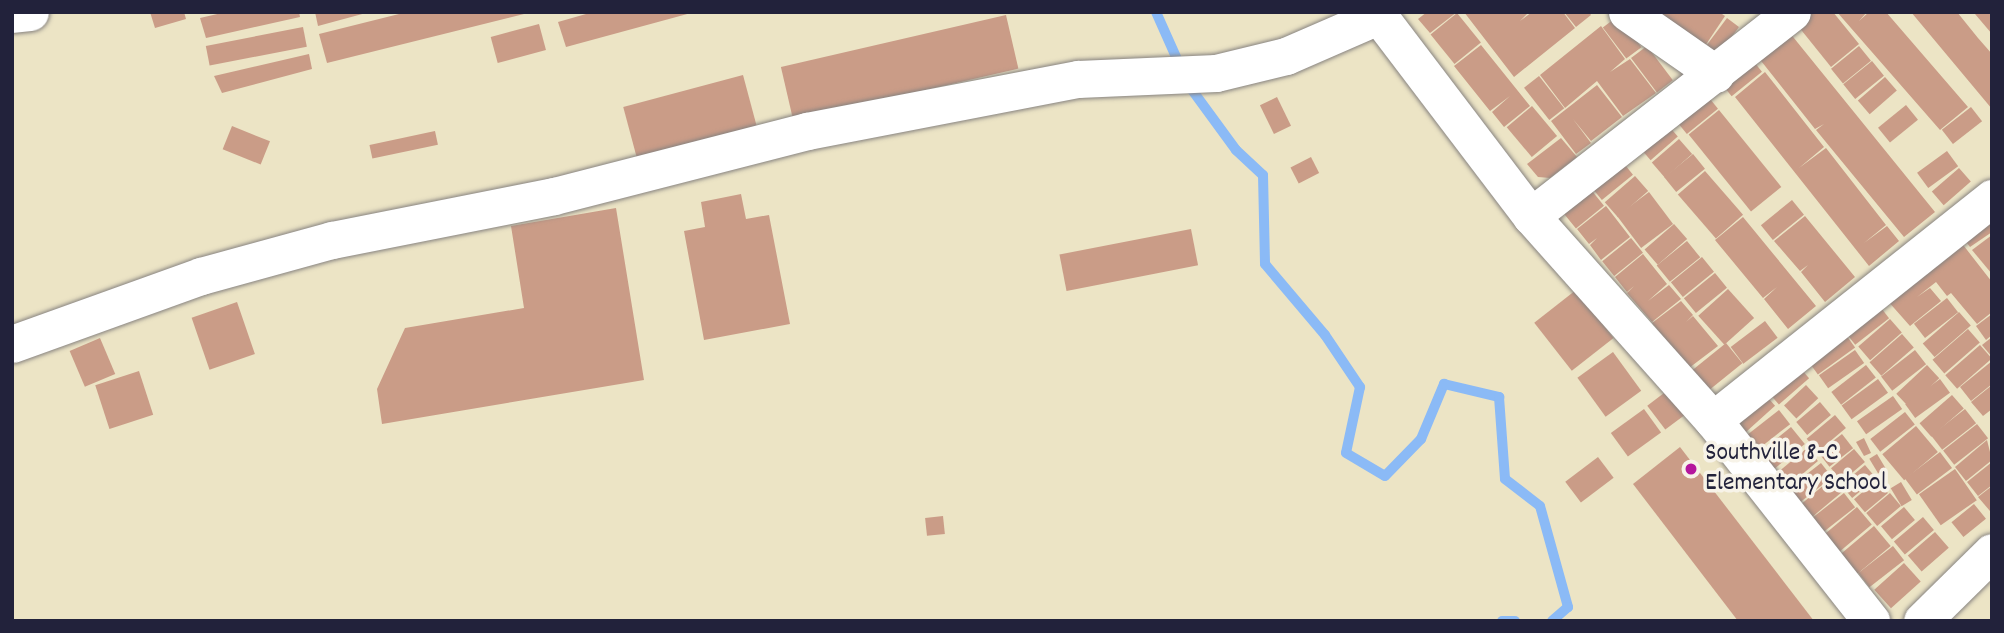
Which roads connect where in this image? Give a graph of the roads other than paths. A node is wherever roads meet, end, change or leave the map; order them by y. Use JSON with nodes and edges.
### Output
{"nodes":[{"id":1,"x":30,"y":12,"type":"edge"},
{"id":2,"x":1627,"y":12,"type":"edge"},
{"id":3,"x":1792,"y":12,"type":"edge"},
{"id":4,"x":12,"y":14,"type":"edge"},
{"id":5,"x":1377,"y":14,"type":"edge"},
{"id":6,"x":1716,"y":74,"type":"junction"},
{"id":7,"x":1992,"y":198,"type":"edge"},
{"id":8,"x":1531,"y":216,"type":"junction"},
{"id":9,"x":12,"y":344,"type":"edge"},
{"id":10,"x":1713,"y":420,"type":"junction"},
{"id":11,"x":1992,"y":552,"type":"edge"},
{"id":12,"x":1871,"y":621,"type":"edge"},
{"id":13,"x":1922,"y":621,"type":"edge"}],
"edges":[{"from":1,"to":4,"type":"street"},
{"from":2,"to":6,"type":"street"},
{"from":3,"to":6,"type":"street"},
{"from":5,"to":8,"type":"street"},
{"from":5,"to":9,"type":"street"},
{"from":6,"to":8,"type":"street"},
{"from":7,"to":10,"type":"street"},
{"from":8,"to":10,"type":"street"},
{"from":10,"to":12,"type":"street"},
{"from":11,"to":13,"type":"street"}]}
